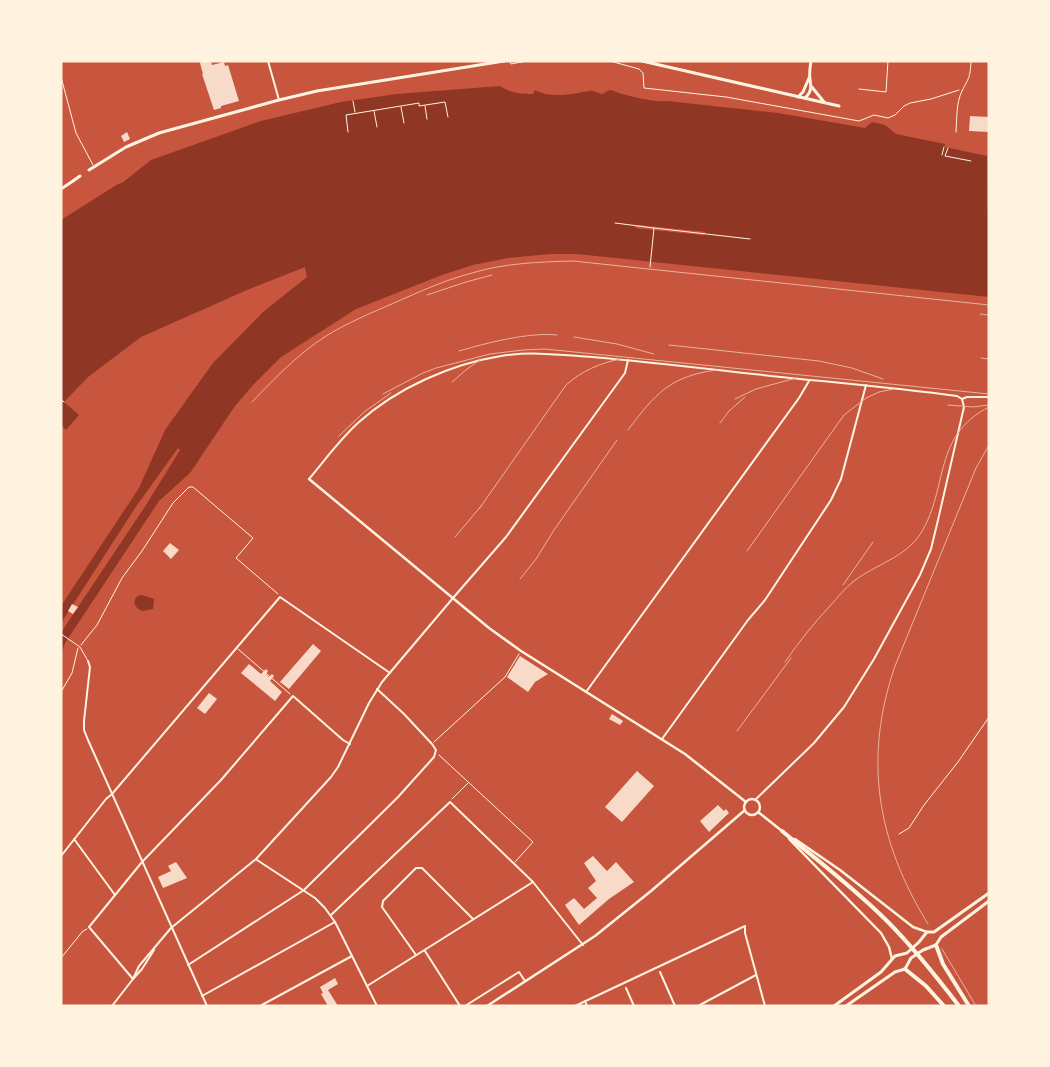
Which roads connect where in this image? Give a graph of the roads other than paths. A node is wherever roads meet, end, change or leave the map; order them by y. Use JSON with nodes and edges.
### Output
{"nodes":[{"id":1,"x":268,"y":61,"type":"edge"},
{"id":2,"x":504,"y":61,"type":"edge"},
{"id":3,"x":642,"y":61,"type":"edge"},
{"id":4,"x":810,"y":61,"type":"edge"},
{"id":5,"x":888,"y":61,"type":"edge"},
{"id":6,"x":971,"y":61,"type":"edge"},
{"id":7,"x":61,"y":77,"type":"edge"},
{"id":8,"x":809,"y":78,"type":"junction"},
{"id":9,"x":811,"y":85,"type":"junction"},
{"id":10,"x":859,"y":90,"type":"dead end"},
{"id":11,"x":798,"y":97,"type":"junction"},
{"id":12,"x":805,"y":98,"type":"junction"},
{"id":13,"x":278,"y":100,"type":"junction"},
{"id":14,"x":825,"y":103,"type":"junction"},
{"id":15,"x":839,"y":106,"type":"dead end"},
{"id":16,"x":956,"y":132,"type":"dead end"},
{"id":17,"x":94,"y":167,"type":"junction"},
{"id":18,"x":90,"y":170,"type":"dead end"},
{"id":19,"x":80,"y":176,"type":"dead end"},
{"id":20,"x":61,"y":189,"type":"edge"},
{"id":21,"x":628,"y":360,"type":"junction"},
{"id":22,"x":809,"y":381,"type":"junction"},
{"id":23,"x":866,"y":385,"type":"junction"},
{"id":24,"x":989,"y":397,"type":"edge"},
{"id":25,"x":962,"y":399,"type":"junction"},
{"id":26,"x":309,"y":479,"type":"joint"},
{"id":27,"x":453,"y":598,"type":"junction"},
{"id":28,"x":61,"y":634,"type":"edge"},
{"id":29,"x":88,"y":661,"type":"joint"},
{"id":30,"x":390,"y":673,"type":"junction"},
{"id":31,"x":377,"y":689,"type":"junction"},
{"id":32,"x":586,"y":692,"type":"junction"},
{"id":33,"x":662,"y":739,"type":"junction"},
{"id":34,"x":350,"y":744,"type":"junction"},
{"id":35,"x":112,"y":794,"type":"junction"},
{"id":36,"x":755,"y":800,"type":"junction"},
{"id":37,"x":746,"y":802,"type":"junction"},
{"id":38,"x":744,"y":810,"type":"junction"},
{"id":39,"x":758,"y":812,"type":"junction"},
{"id":40,"x":782,"y":831,"type":"junction"},
{"id":41,"x":74,"y":839,"type":"junction"},
{"id":42,"x":61,"y":856,"type":"edge"},
{"id":43,"x":256,"y":859,"type":"junction"},
{"id":44,"x":142,"y":862,"type":"junction"},
{"id":45,"x":533,"y":882,"type":"junction"},
{"id":46,"x":304,"y":890,"type":"junction"},
{"id":47,"x":989,"y":893,"type":"edge"},
{"id":48,"x":115,"y":895,"type":"junction"},
{"id":49,"x":989,"y":901,"type":"edge"},
{"id":50,"x":331,"y":915,"type":"junction"},
{"id":51,"x":473,"y":919,"type":"junction"},
{"id":52,"x":335,"y":922,"type":"junction"},
{"id":53,"x":171,"y":928,"type":"junction"},
{"id":54,"x":927,"y":932,"type":"junction"},
{"id":55,"x":934,"y":932,"type":"junction"},
{"id":56,"x":939,"y":939,"type":"junction"},
{"id":57,"x":582,"y":945,"type":"junction"},
{"id":58,"x":936,"y":945,"type":"junction"},
{"id":59,"x":424,"y":950,"type":"junction"},
{"id":60,"x":416,"y":955,"type":"junction"},
{"id":61,"x":352,"y":956,"type":"junction"},
{"id":62,"x":892,"y":960,"type":"junction"},
{"id":63,"x":188,"y":965,"type":"junction"},
{"id":64,"x":905,"y":969,"type":"junction"},
{"id":65,"x":899,"y":971,"type":"junction"},
{"id":66,"x":660,"y":972,"type":"dead end"},
{"id":67,"x":756,"y":975,"type":"junction"},
{"id":68,"x":133,"y":979,"type":"junction"},
{"id":69,"x":526,"y":982,"type":"junction"},
{"id":70,"x":367,"y":986,"type":"junction"},
{"id":71,"x":626,"y":988,"type":"dead end"},
{"id":72,"x":202,"y":996,"type":"junction"},
{"id":73,"x":585,"y":1001,"type":"junction"},
{"id":74,"x":112,"y":1006,"type":"edge"},
{"id":75,"x":207,"y":1006,"type":"edge"},
{"id":76,"x":260,"y":1006,"type":"edge"},
{"id":77,"x":377,"y":1006,"type":"edge"},
{"id":78,"x":460,"y":1006,"type":"edge"},
{"id":79,"x":465,"y":1006,"type":"edge"},
{"id":80,"x":487,"y":1006,"type":"edge"},
{"id":81,"x":575,"y":1006,"type":"edge"},
{"id":82,"x":587,"y":1006,"type":"edge"},
{"id":83,"x":634,"y":1006,"type":"edge"},
{"id":84,"x":675,"y":1006,"type":"edge"},
{"id":85,"x":698,"y":1006,"type":"edge"},
{"id":86,"x":765,"y":1006,"type":"edge"},
{"id":87,"x":834,"y":1006,"type":"edge"},
{"id":88,"x":846,"y":1006,"type":"edge"},
{"id":89,"x":944,"y":1006,"type":"edge"},
{"id":90,"x":959,"y":1006,"type":"edge"},
{"id":91,"x":969,"y":1006,"type":"edge"}],
"edges":[{"from":1,"to":13,"type":"street"},
{"from":2,"to":13,"type":"main road"},
{"from":3,"to":11,"type":"main road"},
{"from":4,"to":8,"type":"main road"},
{"from":5,"to":10,"type":"lane"},
{"from":6,"to":16,"type":"lane"},
{"from":7,"to":17,"type":"lane"},
{"from":8,"to":9,"type":"main road"},
{"from":8,"to":11,"type":"main road"},
{"from":9,"to":12,"type":"main road"},
{"from":9,"to":14,"type":"main road"},
{"from":11,"to":12,"type":"main road"},
{"from":12,"to":14,"type":"main road"},
{"from":13,"to":17,"type":"main road"},
{"from":14,"to":15,"type":"main road"},
{"from":17,"to":18,"type":"main road"},
{"from":19,"to":20,"type":"main road"},
{"from":21,"to":22,"type":"street"},
{"from":21,"to":26,"type":"street"},
{"from":21,"to":27,"type":"street"},
{"from":22,"to":23,"type":"street"},
{"from":22,"to":32,"type":"street"},
{"from":23,"to":25,"type":"street"},
{"from":23,"to":33,"type":"street"},
{"from":24,"to":25,"type":"street"},
{"from":25,"to":36,"type":"street"},
{"from":26,"to":27,"type":"street"},
{"from":27,"to":30,"type":"street"},
{"from":27,"to":32,"type":"street"},
{"from":28,"to":29,"type":"lane"},
{"from":29,"to":35,"type":"street"},
{"from":30,"to":31,"type":"street"},
{"from":30,"to":35,"type":"street"},
{"from":31,"to":34,"type":"street"},
{"from":31,"to":46,"type":"street"},
{"from":32,"to":33,"type":"street"},
{"from":33,"to":37,"type":"street"},
{"from":34,"to":43,"type":"street"},
{"from":34,"to":44,"type":"street"},
{"from":35,"to":41,"type":"street"},
{"from":35,"to":44,"type":"street"},
{"from":36,"to":37,"type":"street"},
{"from":36,"to":39,"type":"street"},
{"from":37,"to":38,"type":"street"},
{"from":38,"to":39,"type":"street"},
{"from":38,"to":57,"type":"street"},
{"from":39,"to":40,"type":"street"},
{"from":40,"to":54,"type":"street"},
{"from":40,"to":62,"type":"street"},
{"from":40,"to":90,"type":"highway"},
{"from":41,"to":42,"type":"street"},
{"from":41,"to":48,"type":"street"},
{"from":43,"to":46,"type":"street"},
{"from":43,"to":53,"type":"street"},
{"from":44,"to":48,"type":"street"},
{"from":44,"to":53,"type":"street"},
{"from":45,"to":50,"type":"street"},
{"from":45,"to":51,"type":"street"},
{"from":45,"to":57,"type":"street"},
{"from":46,"to":50,"type":"street"},
{"from":46,"to":63,"type":"street"},
{"from":47,"to":55,"type":"main road"},
{"from":48,"to":68,"type":"street"},
{"from":49,"to":56,"type":"main road"},
{"from":50,"to":52,"type":"street"},
{"from":51,"to":59,"type":"street"},
{"from":51,"to":60,"type":"street"},
{"from":52,"to":61,"type":"street"},
{"from":52,"to":72,"type":"street"},
{"from":53,"to":63,"type":"street"},
{"from":53,"to":68,"type":"street"},
{"from":54,"to":55,"type":"main road"},
{"from":54,"to":62,"type":"main road"},
{"from":55,"to":56,"type":"main road"},
{"from":56,"to":58,"type":"main road"},
{"from":57,"to":69,"type":"street"},
{"from":58,"to":64,"type":"main road"},
{"from":58,"to":91,"type":"highway"},
{"from":59,"to":60,"type":"street"},
{"from":59,"to":78,"type":"street"},
{"from":60,"to":70,"type":"street"},
{"from":61,"to":70,"type":"street"},
{"from":61,"to":76,"type":"street"},
{"from":62,"to":65,"type":"main road"},
{"from":62,"to":87,"type":"main road"},
{"from":63,"to":72,"type":"street"},
{"from":64,"to":65,"type":"main road"},
{"from":64,"to":89,"type":"highway"},
{"from":65,"to":88,"type":"main road"},
{"from":66,"to":84,"type":"street"},
{"from":67,"to":73,"type":"street"},
{"from":67,"to":85,"type":"street"},
{"from":67,"to":86,"type":"street"},
{"from":68,"to":74,"type":"street"},
{"from":69,"to":79,"type":"street"},
{"from":69,"to":80,"type":"street"},
{"from":70,"to":77,"type":"street"},
{"from":71,"to":83,"type":"street"},
{"from":72,"to":75,"type":"street"},
{"from":73,"to":81,"type":"street"},
{"from":73,"to":82,"type":"street"}]}
